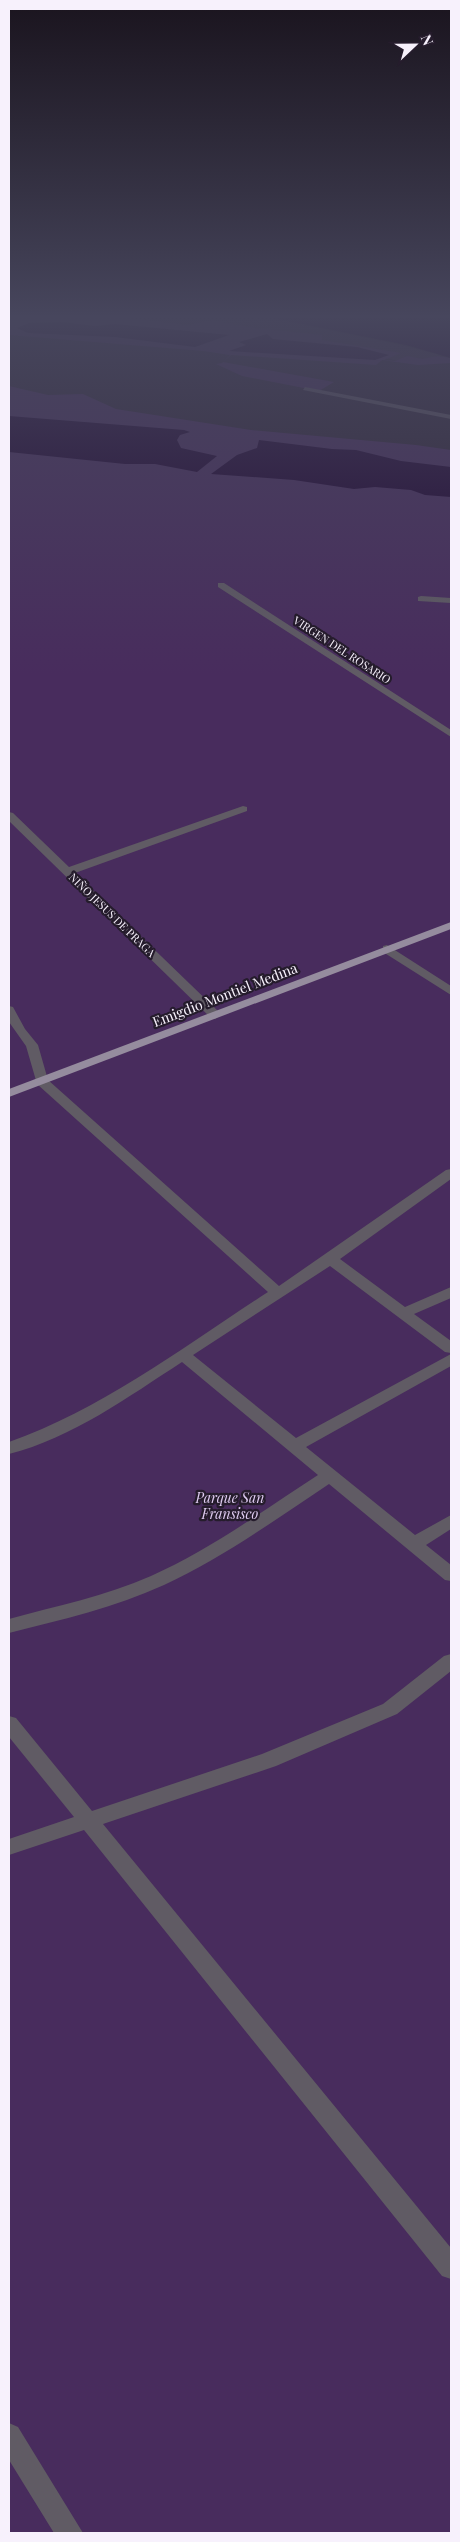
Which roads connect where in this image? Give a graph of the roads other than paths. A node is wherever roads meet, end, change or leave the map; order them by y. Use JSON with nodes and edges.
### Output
{"nodes":[{"id":1,"x":221,"y":585,"type":"dead end"},
{"id":2,"x":421,"y":599,"type":"dead end"},
{"id":3,"x":451,"y":601,"type":"edge"},
{"id":4,"x":451,"y":734,"type":"edge"},
{"id":5,"x":243,"y":809,"type":"dead end"},
{"id":6,"x":9,"y":815,"type":"edge"},
{"id":7,"x":67,"y":872,"type":"junction"},
{"id":8,"x":451,"y":925,"type":"edge"},
{"id":9,"x":388,"y":949,"type":"junction"},
{"id":10,"x":451,"y":991,"type":"edge"},
{"id":11,"x":9,"y":1010,"type":"edge"},
{"id":12,"x":215,"y":1015,"type":"junction"},
{"id":13,"x":42,"y":1081,"type":"junction"},
{"id":14,"x":9,"y":1093,"type":"edge"},
{"id":15,"x":451,"y":1174,"type":"edge"},
{"id":16,"x":330,"y":1259,"type":"junction"},
{"id":17,"x":451,"y":1292,"type":"edge"},
{"id":18,"x":278,"y":1293,"type":"junction"},
{"id":19,"x":403,"y":1313,"type":"junction"},
{"id":20,"x":451,"y":1348,"type":"edge"},
{"id":21,"x":184,"y":1355,"type":"junction"},
{"id":22,"x":451,"y":1359,"type":"edge"},
{"id":23,"x":294,"y":1446,"type":"junction"},
{"id":24,"x":9,"y":1448,"type":"edge"},
{"id":25,"x":330,"y":1475,"type":"junction"},
{"id":26,"x":451,"y":1521,"type":"edge"},
{"id":27,"x":414,"y":1544,"type":"junction"},
{"id":28,"x":451,"y":1575,"type":"edge"},
{"id":29,"x":9,"y":1626,"type":"edge"},
{"id":30,"x":451,"y":1661,"type":"edge"},
{"id":31,"x":9,"y":1723,"type":"edge"},
{"id":32,"x":87,"y":1820,"type":"junction"},
{"id":33,"x":9,"y":1847,"type":"edge"},
{"id":34,"x":451,"y":2267,"type":"edge"},
{"id":35,"x":9,"y":2436,"type":"edge"},
{"id":36,"x":70,"y":2533,"type":"edge"}],
"edges":[{"from":1,"to":4,"type":"street","name":"VIRGEN DEL ROSARIO"},
{"from":2,"to":3,"type":"street"},
{"from":5,"to":7,"type":"street"},
{"from":6,"to":7,"type":"street","name":"NIÑO JESUS DE PRAGA"},
{"from":7,"to":12,"type":"street","name":"NIÑO JESUS DE PRAGA"},
{"from":8,"to":9,"type":"main road","name":"Emigdio Montiel Medina"},
{"from":9,"to":10,"type":"street"},
{"from":9,"to":12,"type":"main road","name":"Emigdio Montiel Medina"},
{"from":11,"to":13,"type":"street"},
{"from":12,"to":13,"type":"main road","name":"Emigdio Montiel Medina"},
{"from":13,"to":14,"type":"main road","name":"Emigdio Montiel Medina"},
{"from":13,"to":18,"type":"street"},
{"from":15,"to":16,"type":"street"},
{"from":16,"to":18,"type":"street"},
{"from":16,"to":19,"type":"street"},
{"from":17,"to":19,"type":"street"},
{"from":18,"to":21,"type":"street"},
{"from":19,"to":20,"type":"street"},
{"from":21,"to":23,"type":"street"},
{"from":21,"to":24,"type":"street"},
{"from":22,"to":23,"type":"street"},
{"from":23,"to":25,"type":"street"},
{"from":25,"to":27,"type":"street"},
{"from":25,"to":29,"type":"street"},
{"from":26,"to":27,"type":"street"},
{"from":27,"to":28,"type":"street"},
{"from":30,"to":32,"type":"street"},
{"from":31,"to":32,"type":"street"},
{"from":32,"to":33,"type":"street"},
{"from":32,"to":34,"type":"street"},
{"from":35,"to":36,"type":"street"}]}
